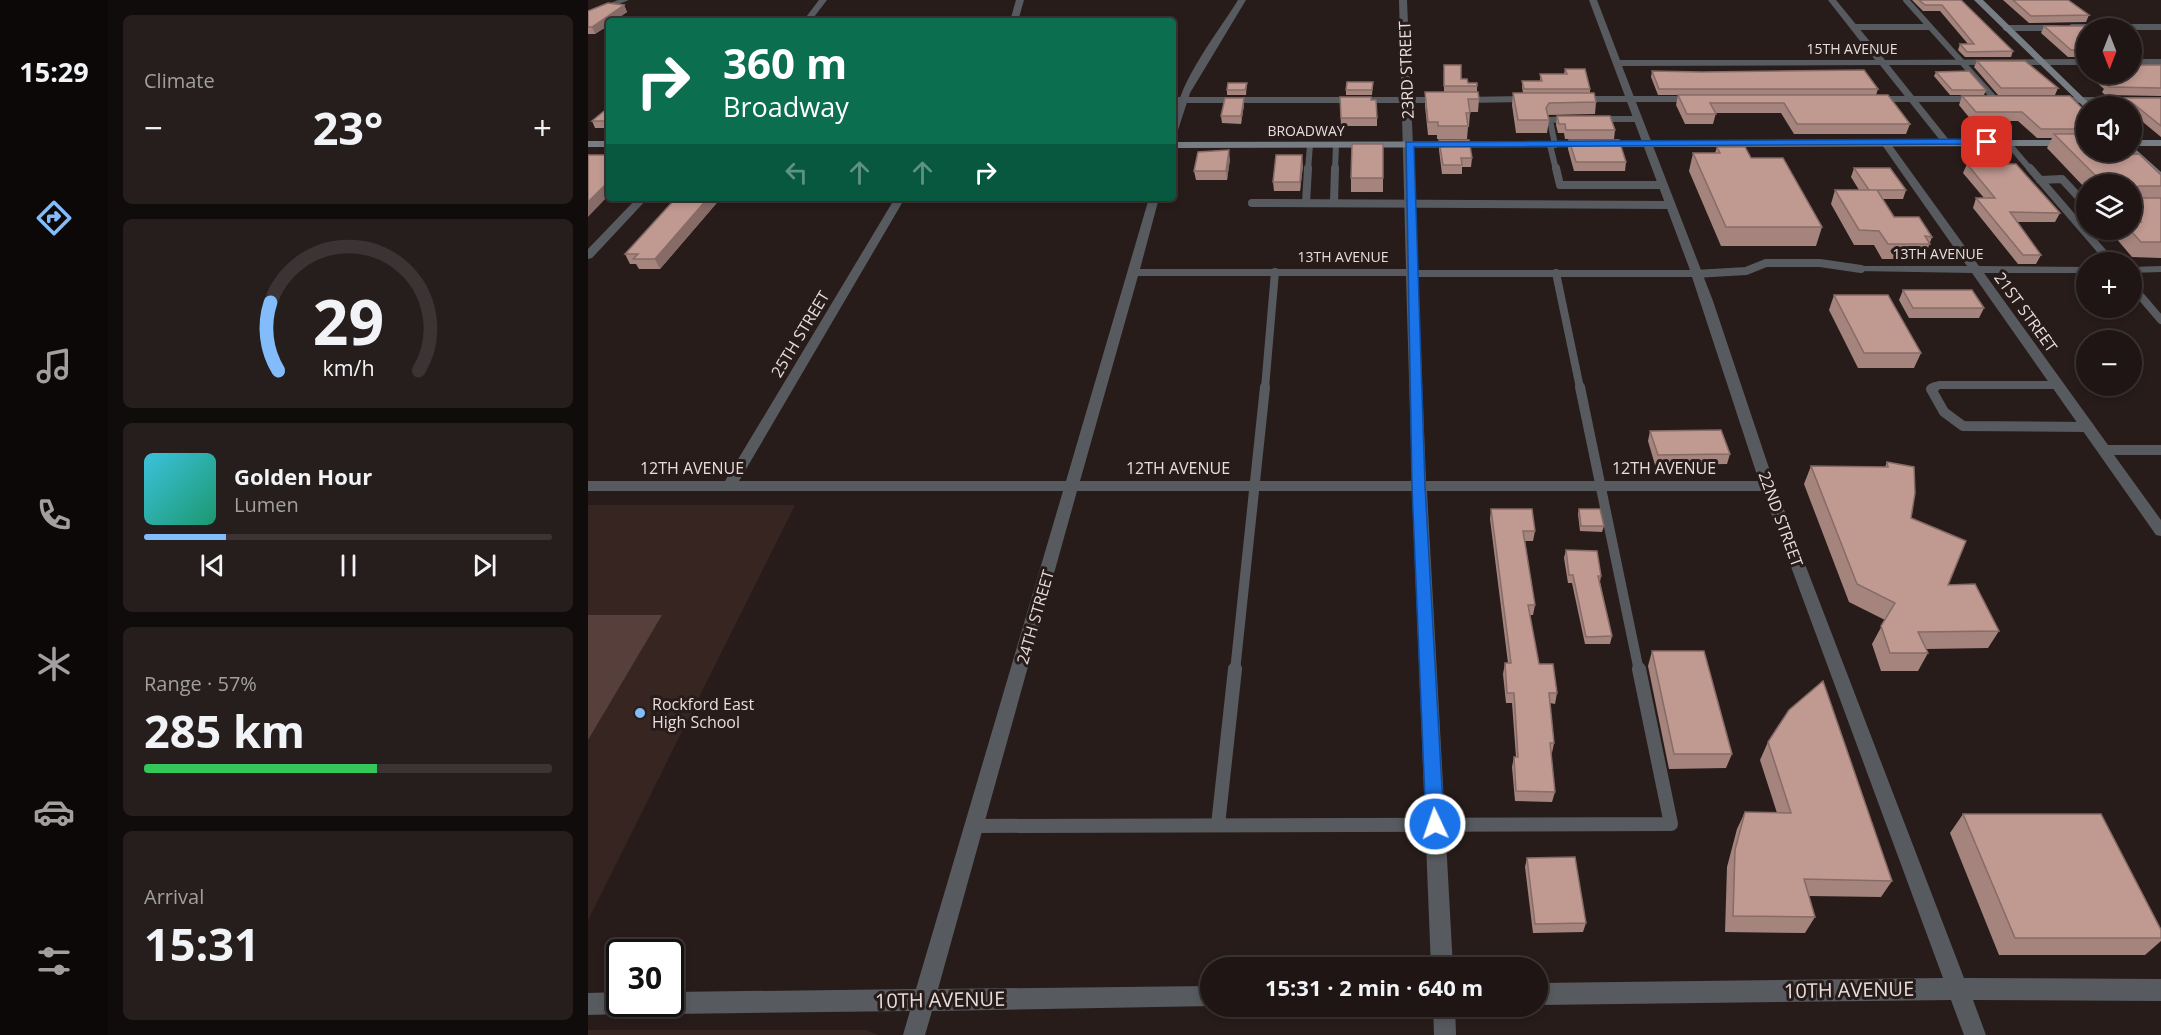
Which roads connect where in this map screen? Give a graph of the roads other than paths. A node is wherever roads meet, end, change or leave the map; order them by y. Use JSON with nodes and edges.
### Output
{"nodes":[{"id":1,"x":625,"y":0,"type":"edge"},
{"id":2,"x":823,"y":0,"type":"edge"},
{"id":3,"x":1020,"y":0,"type":"edge"},
{"id":4,"x":1242,"y":0,"type":"edge"},
{"id":5,"x":1404,"y":0,"type":"edge"},
{"id":6,"x":1593,"y":0,"type":"edge"},
{"id":7,"x":1833,"y":0,"type":"edge"},
{"id":8,"x":1906,"y":0,"type":"edge"},
{"id":9,"x":1978,"y":0,"type":"edge"},
{"id":10,"x":588,"y":15,"type":"edge"},
{"id":11,"x":809,"y":18,"type":"edge"},
{"id":12,"x":1015,"y":18,"type":"edge"},
{"id":13,"x":1854,"y":27,"type":"junction"},
{"id":14,"x":1929,"y":27,"type":"junction"},
{"id":15,"x":2161,"y":27,"type":"edge"},
{"id":16,"x":2006,"y":28,"type":"junction"},
{"id":17,"x":2043,"y":62,"type":"junction"},
{"id":18,"x":2076,"y":62,"type":"edge"},
{"id":19,"x":2142,"y":62,"type":"edge"},
{"id":20,"x":2161,"y":62,"type":"edge"},
{"id":21,"x":1617,"y":63,"type":"junction"},
{"id":22,"x":1882,"y":63,"type":"junction"},
{"id":23,"x":1961,"y":63,"type":"junction"},
{"id":24,"x":2077,"y":96,"type":"edge"},
{"id":25,"x":1537,"y":99,"type":"edge"},
{"id":26,"x":1572,"y":99,"type":"edge"},
{"id":27,"x":1630,"y":99,"type":"junction"},
{"id":28,"x":1701,"y":99,"type":"edge"},
{"id":29,"x":1865,"y":99,"type":"edge"},
{"id":30,"x":1912,"y":99,"type":"junction"},
{"id":31,"x":1995,"y":99,"type":"junction"},
{"id":32,"x":2006,"y":99,"type":"edge"},
{"id":33,"x":1178,"y":100,"type":"edge"},
{"id":34,"x":1408,"y":100,"type":"junction"},
{"id":35,"x":1443,"y":100,"type":"edge"},
{"id":36,"x":1455,"y":100,"type":"edge"},
{"id":37,"x":2049,"y":100,"type":"edge"},
{"id":38,"x":2161,"y":100,"type":"edge"},
{"id":39,"x":2142,"y":101,"type":"edge"},
{"id":40,"x":2076,"y":102,"type":"edge"},
{"id":41,"x":1581,"y":119,"type":"edge"},
{"id":42,"x":1592,"y":119,"type":"edge"},
{"id":43,"x":1638,"y":119,"type":"junction"},
{"id":44,"x":1647,"y":142,"type":"junction"},
{"id":45,"x":1885,"y":142,"type":"junction"},
{"id":46,"x":1946,"y":142,"type":"junction"},
{"id":47,"x":2007,"y":142,"type":"junction"},
{"id":48,"x":2076,"y":143,"type":"edge"},
{"id":49,"x":2142,"y":143,"type":"edge"},
{"id":50,"x":2161,"y":143,"type":"edge"},
{"id":51,"x":588,"y":144,"type":"edge"},
{"id":52,"x":606,"y":144,"type":"edge"},
{"id":53,"x":1336,"y":144,"type":"junction"},
{"id":54,"x":1409,"y":144,"type":"junction"},
{"id":55,"x":1176,"y":145,"type":"edge"},
{"id":56,"x":1310,"y":145,"type":"junction"},
{"id":57,"x":1552,"y":145,"type":"junction"},
{"id":58,"x":2142,"y":159,"type":"edge"},
{"id":59,"x":2161,"y":178,"type":"edge"},
{"id":60,"x":2040,"y":180,"type":"junction"},
{"id":61,"x":1560,"y":184,"type":"junction"},
{"id":62,"x":1663,"y":185,"type":"junction"},
{"id":63,"x":2076,"y":194,"type":"edge"},
{"id":64,"x":640,"y":201,"type":"edge"},
{"id":65,"x":898,"y":201,"type":"edge"},
{"id":66,"x":1153,"y":201,"type":"edge"},
{"id":67,"x":1252,"y":202,"type":"dead end"},
{"id":68,"x":1306,"y":203,"type":"junction"},
{"id":69,"x":1334,"y":203,"type":"junction"},
{"id":70,"x":1410,"y":203,"type":"junction"},
{"id":71,"x":1566,"y":205,"type":"junction"},
{"id":72,"x":1670,"y":205,"type":"junction"},
{"id":73,"x":2102,"y":252,"type":"edge"},
{"id":74,"x":588,"y":256,"type":"edge"},
{"id":75,"x":1861,"y":269,"type":"joint"},
{"id":76,"x":1976,"y":270,"type":"junction"},
{"id":77,"x":2076,"y":270,"type":"edge"},
{"id":78,"x":2142,"y":270,"type":"edge"},
{"id":79,"x":2161,"y":270,"type":"edge"},
{"id":80,"x":1135,"y":272,"type":"junction"},
{"id":81,"x":1275,"y":272,"type":"junction"},
{"id":82,"x":1413,"y":273,"type":"junction"},
{"id":83,"x":1556,"y":273,"type":"junction"},
{"id":84,"x":1695,"y":274,"type":"junction"},
{"id":85,"x":2142,"y":298,"type":"edge"},
{"id":86,"x":2161,"y":320,"type":"edge"},
{"id":87,"x":2058,"y":384,"type":"junction"},
{"id":88,"x":2089,"y":427,"type":"junction"},
{"id":89,"x":2106,"y":450,"type":"junction"},
{"id":90,"x":2161,"y":450,"type":"edge"},
{"id":91,"x":588,"y":486,"type":"edge"},
{"id":92,"x":729,"y":486,"type":"junction"},
{"id":93,"x":1073,"y":486,"type":"junction"},
{"id":94,"x":1256,"y":486,"type":"junction"},
{"id":95,"x":1419,"y":486,"type":"junction"},
{"id":96,"x":1599,"y":486,"type":"junction"},
{"id":97,"x":1768,"y":486,"type":"junction"},
{"id":98,"x":2161,"y":531,"type":"edge"},
{"id":99,"x":1435,"y":824,"type":"junction"},
{"id":100,"x":1218,"y":825,"type":"junction"},
{"id":101,"x":975,"y":826,"type":"junction"},
{"id":102,"x":1441,"y":957,"type":"edge"},
{"id":103,"x":1958,"y":989,"type":"junction"},
{"id":104,"x":2161,"y":990,"type":"edge"},
{"id":105,"x":1548,"y":994,"type":"edge"},
{"id":106,"x":1200,"y":997,"type":"edge"},
{"id":107,"x":924,"y":1000,"type":"junction"},
{"id":108,"x":606,"y":1003,"type":"edge"},
{"id":109,"x":684,"y":1003,"type":"edge"},
{"id":110,"x":588,"y":1004,"type":"edge"},
{"id":111,"x":1444,"y":1017,"type":"edge"},
{"id":112,"x":914,"y":1035,"type":"edge"},
{"id":113,"x":1445,"y":1035,"type":"edge"},
{"id":114,"x":1975,"y":1035,"type":"edge"}],
"edges":[{"from":1,"to":10,"type":"street"},
{"from":2,"to":11,"type":"street"},
{"from":3,"to":12,"type":"street"},
{"from":4,"to":33,"type":"street"},
{"from":5,"to":34,"type":"street","name":"23RD STREET"},
{"from":6,"to":21,"type":"street","name":"22ND STREET"},
{"from":7,"to":13,"type":"street"},
{"from":8,"to":14,"type":"lane"},
{"from":9,"to":16,"type":"main road"},
{"from":13,"to":14,"type":"lane"},
{"from":13,"to":22,"type":"street"},
{"from":14,"to":23,"type":"lane"},
{"from":15,"to":16,"type":"lane"},
{"from":16,"to":17,"type":"main road"},
{"from":17,"to":18,"type":"street","name":"15TH AVENUE"},
{"from":17,"to":23,"type":"street","name":"15TH AVENUE"},
{"from":17,"to":24,"type":"main road"},
{"from":19,"to":20,"type":"street"},
{"from":21,"to":22,"type":"street","name":"15TH AVENUE"},
{"from":21,"to":27,"type":"street","name":"22ND STREET"},
{"from":22,"to":23,"type":"street","name":"15TH AVENUE"},
{"from":22,"to":30,"type":"street"},
{"from":23,"to":31,"type":"lane"},
{"from":25,"to":36,"type":"lane"},
{"from":26,"to":27,"type":"lane"},
{"from":27,"to":28,"type":"lane"},
{"from":27,"to":43,"type":"street","name":"22ND STREET"},
{"from":29,"to":30,"type":"lane"},
{"from":30,"to":31,"type":"lane"},
{"from":30,"to":46,"type":"street"},
{"from":31,"to":32,"type":"lane"},
{"from":33,"to":34,"type":"lane"},
{"from":34,"to":35,"type":"lane"},
{"from":34,"to":54,"type":"street","name":"23RD STREET"},
{"from":37,"to":40,"type":"lane"},
{"from":38,"to":39,"type":"lane"},
{"from":41,"to":57,"type":"lane"},
{"from":42,"to":43,"type":"lane"},
{"from":43,"to":44,"type":"street","name":"22ND STREET"},
{"from":44,"to":45,"type":"main road","name":"BROADWAY"},
{"from":44,"to":57,"type":"main road","name":"BROADWAY"},
{"from":44,"to":62,"type":"street","name":"22ND STREET"},
{"from":45,"to":46,"type":"main road","name":"BROADWAY"},
{"from":45,"to":76,"type":"street","name":"21ST STREET"},
{"from":46,"to":47,"type":"main road","name":"BROADWAY"},
{"from":47,"to":48,"type":"main road","name":"BROADWAY"},
{"from":47,"to":60,"type":"lane"},
{"from":49,"to":50,"type":"main road"},
{"from":51,"to":52,"type":"main road"},
{"from":53,"to":54,"type":"main road","name":"BROADWAY"},
{"from":53,"to":56,"type":"main road","name":"BROADWAY"},
{"from":53,"to":69,"type":"lane"},
{"from":54,"to":57,"type":"main road","name":"BROADWAY"},
{"from":54,"to":70,"type":"street","name":"23RD STREET"},
{"from":55,"to":56,"type":"main road","name":"BROADWAY"},
{"from":56,"to":68,"type":"lane"},
{"from":57,"to":61,"type":"lane"},
{"from":58,"to":59,"type":"main road"},
{"from":60,"to":63,"type":"lane"},
{"from":60,"to":73,"type":"lane"},
{"from":61,"to":62,"type":"lane"},
{"from":61,"to":71,"type":"lane"},
{"from":62,"to":72,"type":"street","name":"22ND STREET"},
{"from":64,"to":74,"type":"street"},
{"from":65,"to":92,"type":"street","name":"25TH STREET"},
{"from":66,"to":80,"type":"street","name":"24TH STREET"},
{"from":67,"to":68,"type":"lane"},
{"from":68,"to":69,"type":"lane"},
{"from":69,"to":70,"type":"lane"},
{"from":70,"to":71,"type":"lane"},
{"from":70,"to":82,"type":"street","name":"23RD STREET"},
{"from":71,"to":72,"type":"lane"},
{"from":72,"to":84,"type":"street","name":"22ND STREET"},
{"from":75,"to":76,"type":"street","name":"13TH AVENUE"},
{"from":75,"to":84,"type":"lane"},
{"from":76,"to":77,"type":"street","name":"13TH AVENUE"},
{"from":76,"to":87,"type":"street","name":"21ST STREET"},
{"from":78,"to":79,"type":"street"},
{"from":80,"to":81,"type":"street","name":"13TH AVENUE"},
{"from":80,"to":93,"type":"street","name":"24TH STREET"},
{"from":81,"to":82,"type":"street","name":"13TH AVENUE"},
{"from":81,"to":94,"type":"lane"},
{"from":82,"to":83,"type":"street","name":"13TH AVENUE"},
{"from":82,"to":95,"type":"street","name":"23RD STREET"},
{"from":83,"to":84,"type":"street","name":"13TH AVENUE"},
{"from":83,"to":96,"type":"lane"},
{"from":84,"to":97,"type":"street","name":"22ND STREET"},
{"from":85,"to":86,"type":"lane"},
{"from":87,"to":88,"type":"street","name":"21ST STREET"},
{"from":87,"to":88,"type":"lane"},
{"from":88,"to":89,"type":"street","name":"21ST STREET"},
{"from":89,"to":90,"type":"street"},
{"from":89,"to":98,"type":"street","name":"21ST STREET"},
{"from":91,"to":92,"type":"street","name":"12TH AVENUE"},
{"from":92,"to":93,"type":"street","name":"12TH AVENUE"},
{"from":93,"to":94,"type":"street","name":"12TH AVENUE"},
{"from":93,"to":101,"type":"street","name":"24TH STREET"},
{"from":94,"to":95,"type":"street","name":"12TH AVENUE"},
{"from":94,"to":100,"type":"lane"},
{"from":95,"to":96,"type":"street","name":"12TH AVENUE"},
{"from":95,"to":99,"type":"street","name":"23RD STREET"},
{"from":96,"to":97,"type":"street","name":"12TH AVENUE"},
{"from":96,"to":99,"type":"lane"},
{"from":97,"to":103,"type":"street","name":"22ND STREET"},
{"from":99,"to":100,"type":"lane"},
{"from":99,"to":102,"type":"street","name":"23RD STREET"},
{"from":100,"to":101,"type":"lane"},
{"from":101,"to":107,"type":"street","name":"24TH STREET"},
{"from":103,"to":104,"type":"street","name":"10TH AVENUE"},
{"from":103,"to":105,"type":"street","name":"10TH AVENUE"},
{"from":103,"to":114,"type":"street","name":"22ND STREET"},
{"from":106,"to":107,"type":"street","name":"10TH AVENUE"},
{"from":107,"to":109,"type":"street","name":"10TH AVENUE"},
{"from":107,"to":112,"type":"street","name":"24TH STREET"},
{"from":108,"to":110,"type":"street"},
{"from":111,"to":113,"type":"street"}]}
